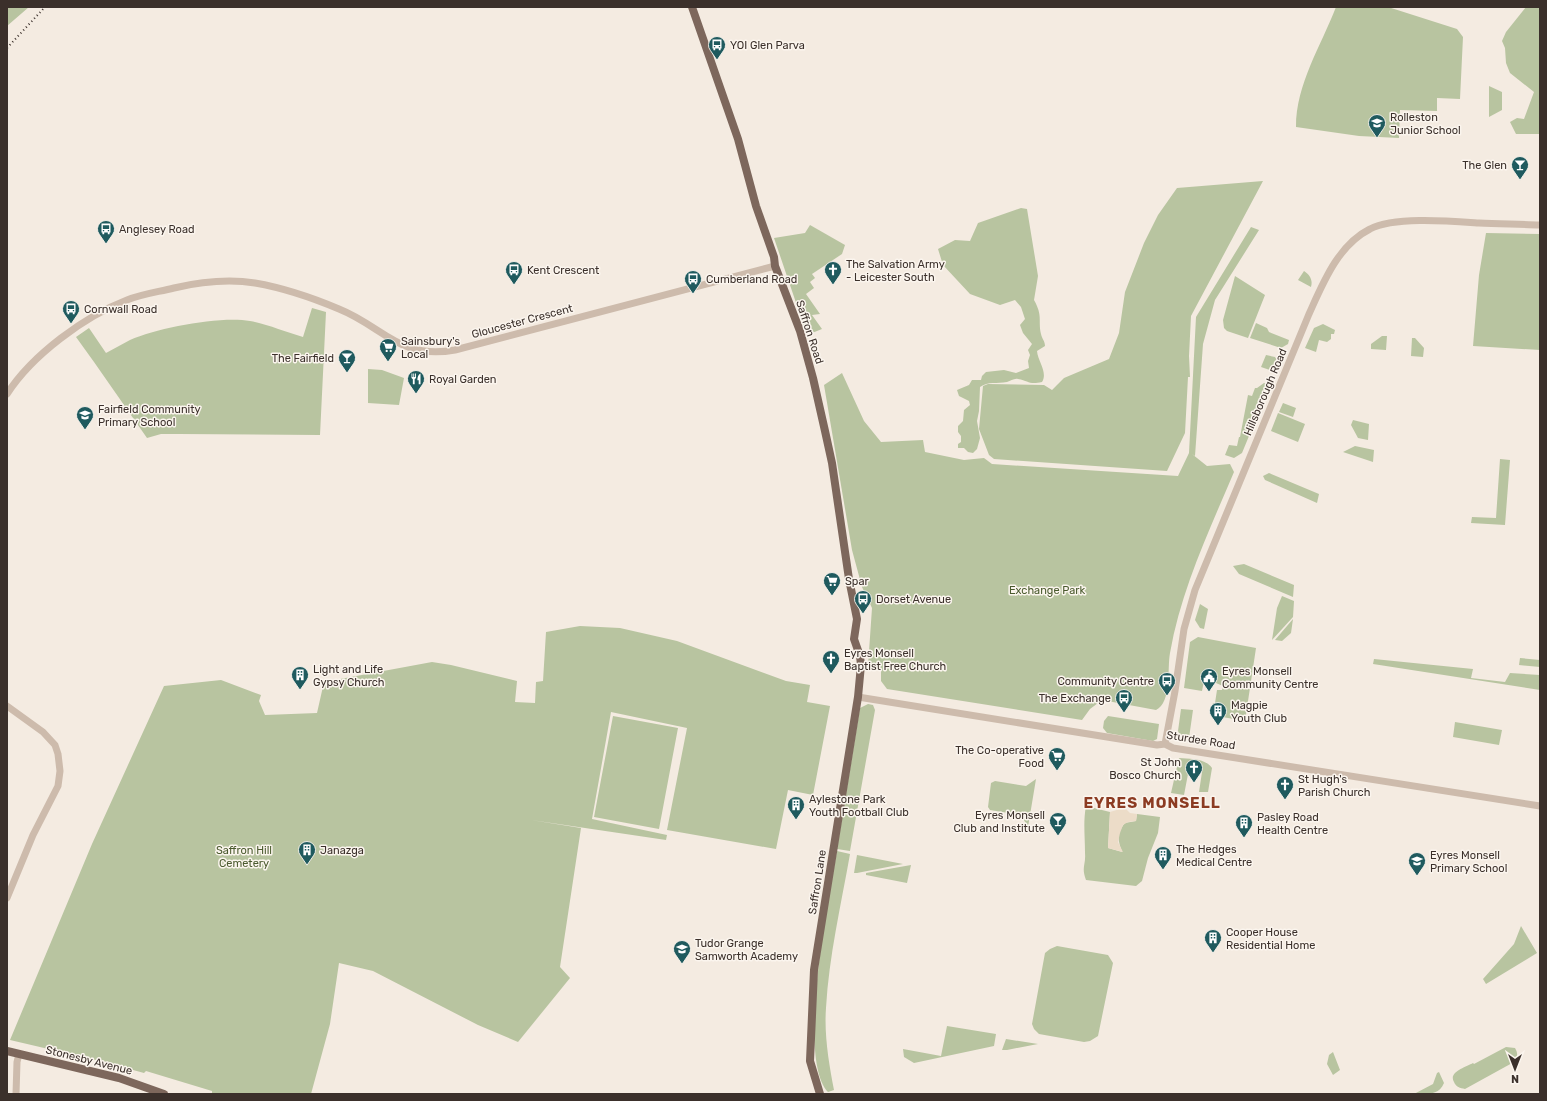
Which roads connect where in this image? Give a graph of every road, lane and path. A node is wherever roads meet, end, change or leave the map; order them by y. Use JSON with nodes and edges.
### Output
{"nodes":[{"id":1,"x":692,"y":7,"type":"edge"},
{"id":2,"x":1540,"y":225,"type":"edge"},
{"id":3,"x":775,"y":266,"type":"junction"},
{"id":4,"x":7,"y":394,"type":"edge"},
{"id":5,"x":860,"y":674,"type":"joint"},
{"id":6,"x":858,"y":697,"type":"junction"},
{"id":7,"x":7,"y":706,"type":"edge"},
{"id":8,"x":1165,"y":744,"type":"junction"},
{"id":9,"x":1540,"y":806,"type":"edge"},
{"id":10,"x":7,"y":898,"type":"edge"},
{"id":11,"x":7,"y":1051,"type":"edge"},
{"id":12,"x":19,"y":1054,"type":"junction"},
{"id":13,"x":16,"y":1094,"type":"edge"},
{"id":14,"x":164,"y":1094,"type":"edge"},
{"id":15,"x":820,"y":1094,"type":"edge"}],
"edges":[{"from":1,"to":3,"type":"main road","name":"Saffron Road"},
{"from":2,"to":8,"type":"street","name":"Hillsborough Road"},
{"from":3,"to":4,"type":"street","name":"Gloucester Crescent"},
{"from":3,"to":5,"type":"main road","name":"Saffron Road"},
{"from":5,"to":6,"type":"main road","name":"Saffron Lane"},
{"from":6,"to":8,"type":"street","name":"Sturdee Road"},
{"from":6,"to":15,"type":"main road","name":"Saffron Lane"},
{"from":7,"to":10,"type":"street"},
{"from":8,"to":9,"type":"street","name":"Sturdee Road"},
{"from":11,"to":12,"type":"main road","name":"Stonesby Avenue"},
{"from":12,"to":13,"type":"street"},
{"from":12,"to":14,"type":"main road","name":"Stonesby Avenue"}]}
